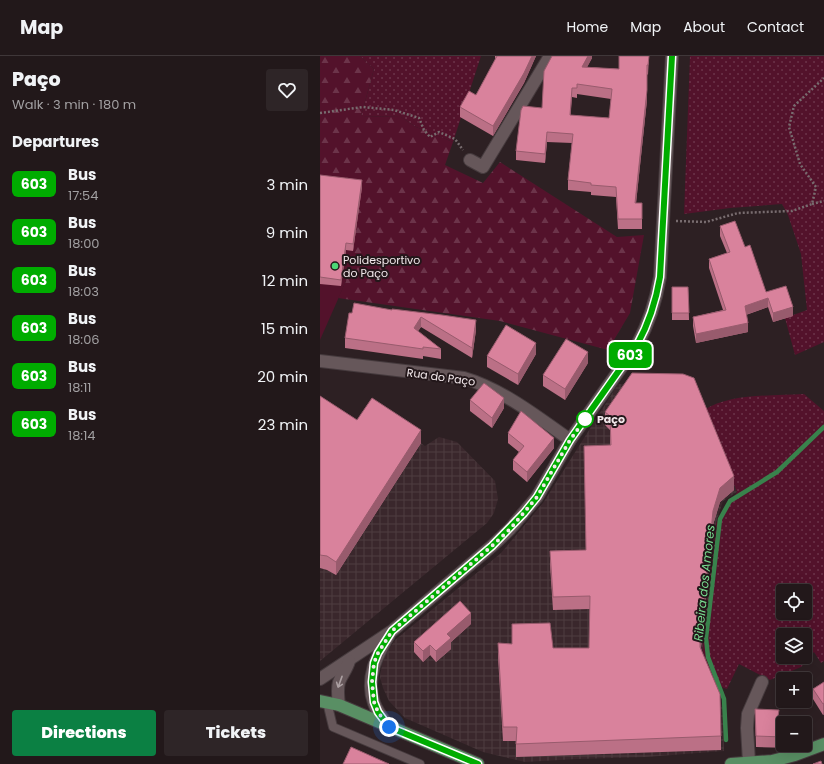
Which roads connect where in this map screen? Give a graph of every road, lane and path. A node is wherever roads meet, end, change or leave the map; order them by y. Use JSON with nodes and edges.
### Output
{"nodes":[{"id":1,"x":550,"y":56,"type":"edge"},
{"id":2,"x":672,"y":56,"type":"edge"},
{"id":3,"x":824,"y":78,"type":"edge"},
{"id":4,"x":320,"y":113,"type":"edge"},
{"id":5,"x":470,"y":160,"type":"joint"},
{"id":6,"x":824,"y":201,"type":"edge"},
{"id":7,"x":812,"y":204,"type":"junction"},
{"id":8,"x":664,"y":220,"type":"junction"},
{"id":9,"x":320,"y":361,"type":"edge"},
{"id":10,"x":570,"y":440,"type":"junction"},
{"id":11,"x":392,"y":631,"type":"junction"},
{"id":12,"x":349,"y":661,"type":"junction"},
{"id":13,"x":320,"y":679,"type":"edge"},
{"id":14,"x":762,"y":682,"type":"dead end"},
{"id":15,"x":323,"y":702,"type":"edge"},
{"id":16,"x":339,"y":704,"type":"junction"},
{"id":17,"x":389,"y":727,"type":"junction"},
{"id":18,"x":824,"y":744,"type":"edge"},
{"id":19,"x":749,"y":762,"type":"junction"},
{"id":20,"x":773,"y":762,"type":"edge"},
{"id":21,"x":473,"y":763,"type":"edge"},
{"id":22,"x":420,"y":764,"type":"edge"},
{"id":23,"x":731,"y":764,"type":"edge"}],
"edges":[{"from":1,"to":5,"type":"street"},
{"from":2,"to":8,"type":"street"},
{"from":3,"to":7,"type":"path"},
{"from":4,"to":5,"type":"path"},
{"from":6,"to":7,"type":"path"},
{"from":7,"to":8,"type":"path"},
{"from":8,"to":10,"type":"street"},
{"from":9,"to":10,"type":"street","name":"Rua do Paço"},
{"from":10,"to":11,"type":"street"},
{"from":11,"to":12,"type":"street"},
{"from":11,"to":17,"type":"street"},
{"from":12,"to":13,"type":"street"},
{"from":12,"to":16,"type":"street","one_way":true},
{"from":14,"to":19,"type":"street"},
{"from":15,"to":16,"type":"main road"},
{"from":15,"to":22,"type":"lane"},
{"from":16,"to":17,"type":"main road"},
{"from":17,"to":21,"type":"main road"},
{"from":18,"to":20,"type":"main road"},
{"from":19,"to":20,"type":"main road"},
{"from":19,"to":23,"type":"main road"}]}
